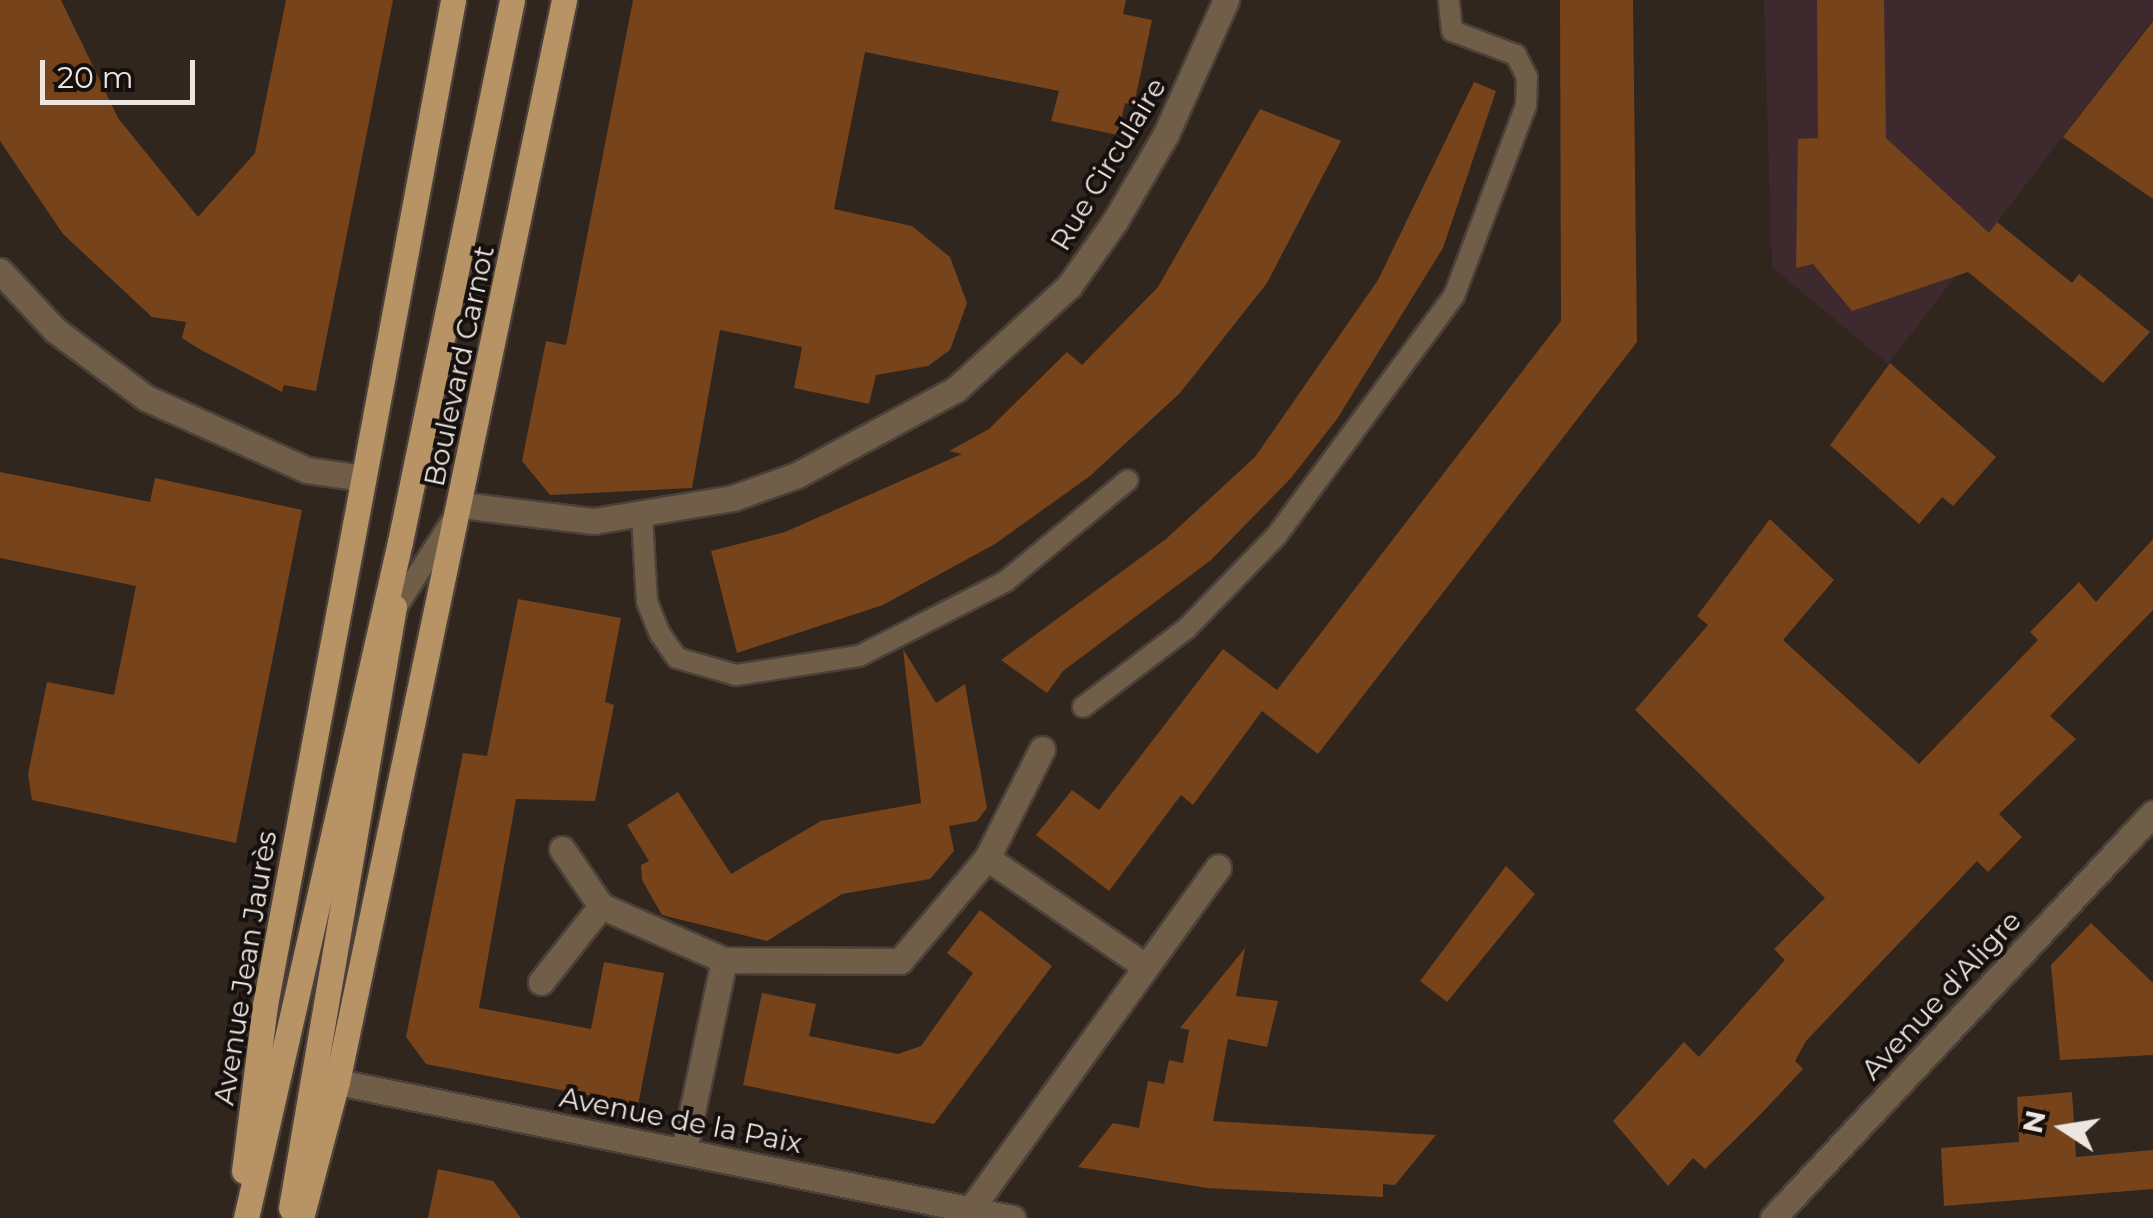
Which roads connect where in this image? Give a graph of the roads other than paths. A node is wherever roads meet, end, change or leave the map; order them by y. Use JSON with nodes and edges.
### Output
{"nodes":[{"id":1,"x":453,"y":0,"type":"edge"},
{"id":2,"x":512,"y":0,"type":"edge"},
{"id":3,"x":564,"y":0,"type":"edge"},
{"id":4,"x":1226,"y":0,"type":"edge"},
{"id":5,"x":1449,"y":0,"type":"edge"},
{"id":6,"x":0,"y":272,"type":"edge"},
{"id":7,"x":362,"y":478,"type":"junction"},
{"id":8,"x":1128,"y":480,"type":"dead end"},
{"id":9,"x":461,"y":505,"type":"junction"},
{"id":10,"x":642,"y":516,"type":"junction"},
{"id":11,"x":400,"y":542,"type":"junction"},
{"id":12,"x":393,"y":613,"type":"junction"},
{"id":13,"x":1083,"y":707,"type":"dead end"},
{"id":14,"x":1042,"y":749,"type":"dead end"},
{"id":15,"x":2153,"y":814,"type":"edge"},
{"id":16,"x":562,"y":849,"type":"dead end"},
{"id":17,"x":987,"y":858,"type":"junction"},
{"id":18,"x":1218,"y":867,"type":"dead end"},
{"id":19,"x":601,"y":906,"type":"junction"},
{"id":20,"x":724,"y":960,"type":"junction"},
{"id":21,"x":1145,"y":966,"type":"junction"},
{"id":22,"x":541,"y":982,"type":"dead end"},
{"id":23,"x":338,"y":1082,"type":"junction"},
{"id":24,"x":684,"y":1150,"type":"junction"},
{"id":25,"x":970,"y":1210,"type":"junction"},
{"id":26,"x":238,"y":1218,"type":"edge"},
{"id":27,"x":246,"y":1218,"type":"edge"},
{"id":28,"x":289,"y":1218,"type":"edge"},
{"id":29,"x":301,"y":1218,"type":"edge"},
{"id":30,"x":1012,"y":1218,"type":"edge"},
{"id":31,"x":1773,"y":1218,"type":"edge"}],
"edges":[{"from":1,"to":7,"type":"main road"},
{"from":2,"to":11,"type":"main road"},
{"from":3,"to":9,"type":"main road","name":"Boulevard Carnot"},
{"from":4,"to":10,"type":"street","name":"Rue Circulaire"},
{"from":5,"to":13,"type":"lane"},
{"from":6,"to":7,"type":"street"},
{"from":7,"to":26,"type":"main road","name":"Avenue Jean Jaurès"},
{"from":8,"to":10,"type":"lane"},
{"from":9,"to":10,"type":"street","name":"Rue Circulaire"},
{"from":9,"to":12,"type":"lane"},
{"from":9,"to":23,"type":"main road","name":"Boulevard Carnot"},
{"from":11,"to":12,"type":"main road"},
{"from":11,"to":27,"type":"main road"},
{"from":12,"to":28,"type":"main road"},
{"from":14,"to":17,"type":"street"},
{"from":15,"to":31,"type":"street","name":"Avenue d'Aligre"},
{"from":16,"to":19,"type":"street"},
{"from":17,"to":20,"type":"street"},
{"from":17,"to":21,"type":"street"},
{"from":18,"to":21,"type":"street"},
{"from":19,"to":20,"type":"street"},
{"from":19,"to":22,"type":"street"},
{"from":20,"to":24,"type":"street"},
{"from":21,"to":25,"type":"street"},
{"from":23,"to":24,"type":"street","name":"Avenue de la Paix"},
{"from":23,"to":29,"type":"main road"},
{"from":24,"to":25,"type":"street","name":"Avenue de la Paix"},
{"from":25,"to":30,"type":"street","name":"Avenue de la Paix"}]}
